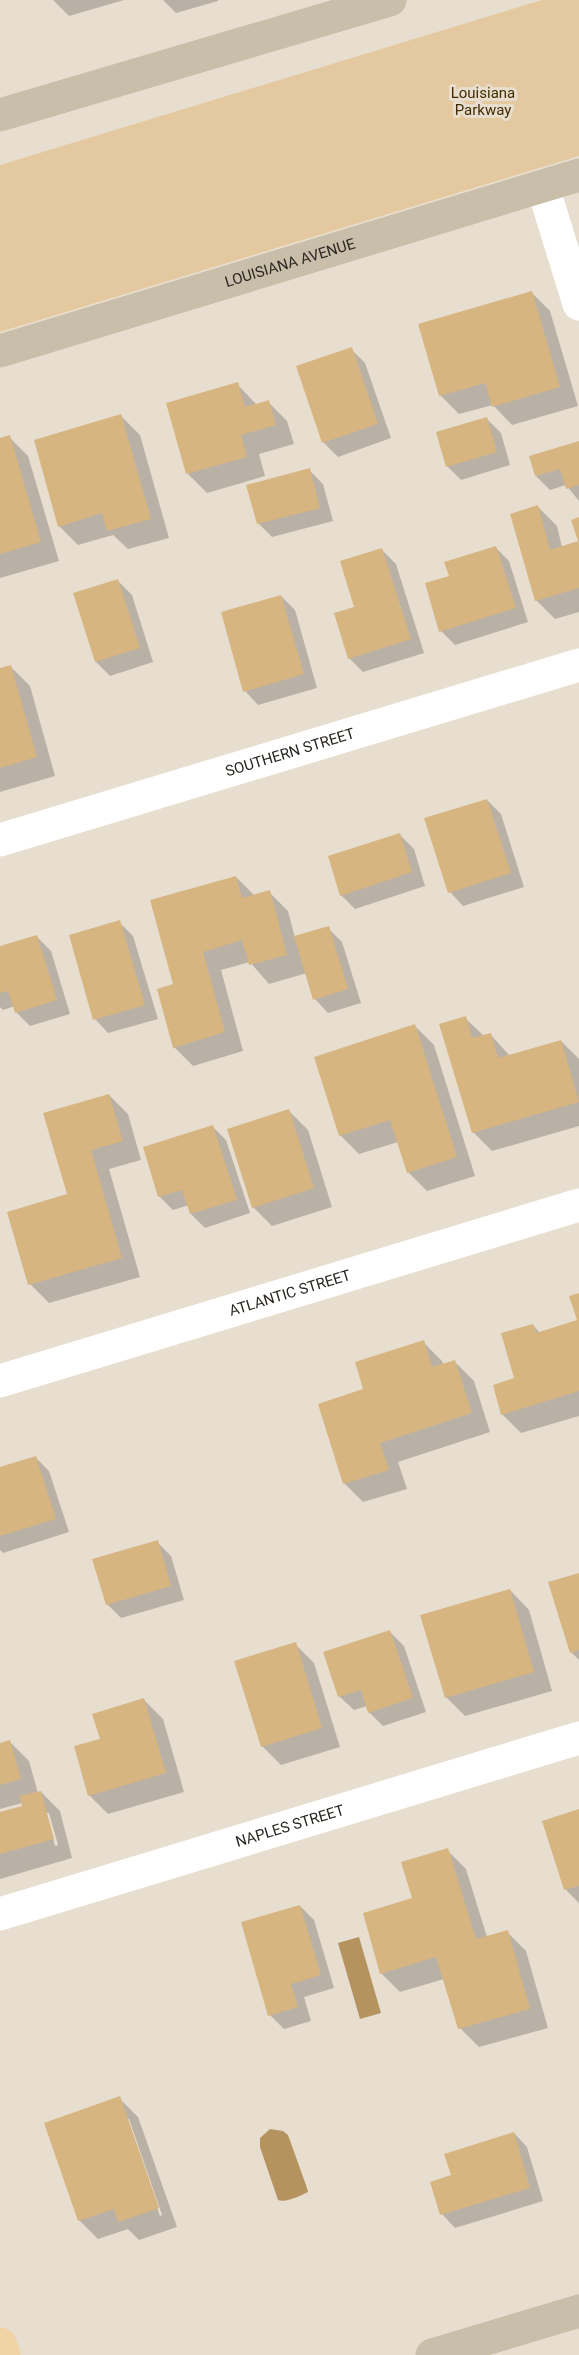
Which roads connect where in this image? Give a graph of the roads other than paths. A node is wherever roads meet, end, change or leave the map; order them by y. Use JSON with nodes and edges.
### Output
{"nodes":[{"id":1,"x":390,"y":0,"type":"edge"},
{"id":2,"x":0,"y":115,"type":"edge"},
{"id":3,"x":579,"y":175,"type":"edge"},
{"id":4,"x":543,"y":187,"type":"junction"},
{"id":5,"x":579,"y":304,"type":"edge"},
{"id":6,"x":0,"y":351,"type":"edge"},
{"id":7,"x":579,"y":665,"type":"edge"},
{"id":8,"x":0,"y":840,"type":"edge"},
{"id":9,"x":579,"y":1205,"type":"edge"},
{"id":10,"x":0,"y":1381,"type":"edge"},
{"id":11,"x":579,"y":1738,"type":"edge"},
{"id":12,"x":0,"y":1914,"type":"edge"},
{"id":13,"x":579,"y":2311,"type":"edge"},
{"id":14,"x":0,"y":2344,"type":"edge"},
{"id":15,"x":4,"y":2355,"type":"edge"},
{"id":16,"x":432,"y":2355,"type":"edge"}],
"edges":[{"from":1,"to":2,"type":"main road"},
{"from":3,"to":4,"type":"main road","name":"LOUISIANA AVENUE"},
{"from":4,"to":5,"type":"street"},
{"from":4,"to":6,"type":"main road","name":"LOUISIANA AVENUE"},
{"from":7,"to":8,"type":"street","name":"SOUTHERN STREET"},
{"from":9,"to":10,"type":"street","name":"ATLANTIC STREET"},
{"from":11,"to":12,"type":"street","name":"NAPLES STREET"},
{"from":13,"to":16,"type":"main road"},
{"from":14,"to":15,"type":"main road"}]}
